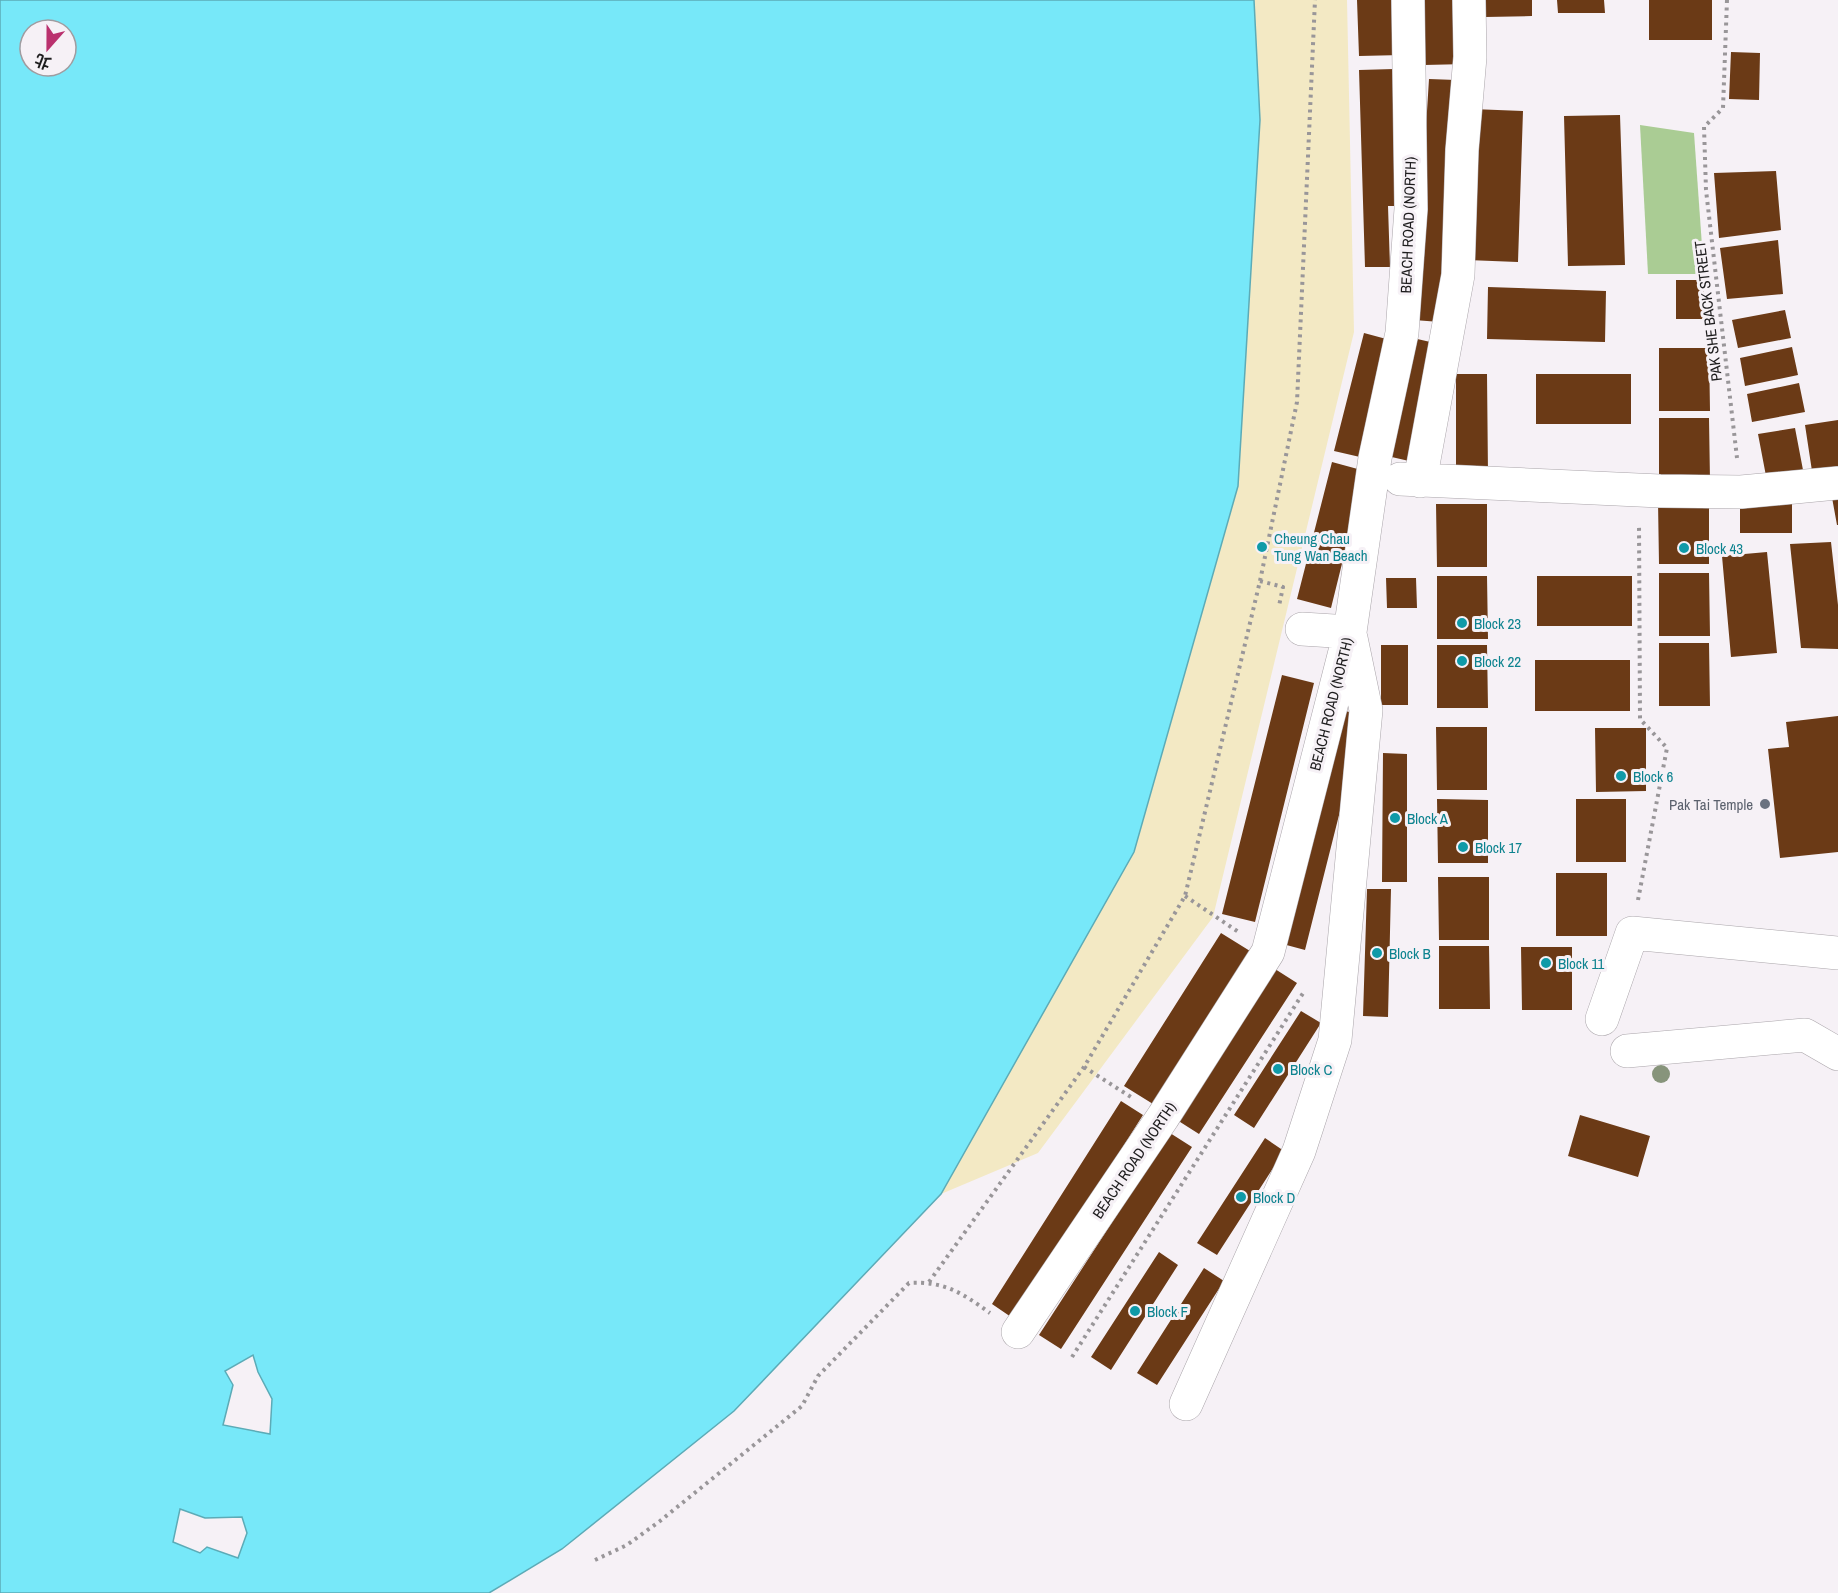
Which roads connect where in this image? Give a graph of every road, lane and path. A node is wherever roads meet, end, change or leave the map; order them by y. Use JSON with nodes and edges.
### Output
{"nodes":[{"id":1,"x":1315,"y":0,"type":"edge"},
{"id":2,"x":1408,"y":0,"type":"edge"},
{"id":3,"x":1468,"y":0,"type":"edge"},
{"id":4,"x":1727,"y":0,"type":"edge"},
{"id":5,"x":1372,"y":476,"type":"junction"},
{"id":6,"x":1420,"y":481,"type":"junction"},
{"id":7,"x":1838,"y":483,"type":"edge"},
{"id":8,"x":1638,"y":490,"type":"junction"},
{"id":9,"x":1741,"y":492,"type":"junction"},
{"id":10,"x":1260,"y":582,"type":"junction"},
{"id":11,"x":1283,"y":587,"type":"dead end"},
{"id":12,"x":1302,"y":629,"type":"dead end"},
{"id":13,"x":1350,"y":632,"type":"junction"},
{"id":14,"x":1185,"y":896,"type":"junction"},
{"id":15,"x":1632,"y":933,"type":"junction"},
{"id":16,"x":1268,"y":952,"type":"junction"},
{"id":17,"x":1838,"y":952,"type":"edge"},
{"id":18,"x":1306,"y":989,"type":"dead end"},
{"id":19,"x":1602,"y":1019,"type":"dead end"},
{"id":20,"x":1627,"y":1051,"type":"dead end"},
{"id":21,"x":1838,"y":1054,"type":"edge"},
{"id":22,"x":1084,"y":1067,"type":"junction"},
{"id":23,"x":1163,"y":1117,"type":"junction"},
{"id":24,"x":929,"y":1282,"type":"junction"},
{"id":25,"x":1018,"y":1332,"type":"joint"},
{"id":26,"x":1072,"y":1357,"type":"dead end"},
{"id":27,"x":1186,"y":1404,"type":"dead end"},
{"id":28,"x":595,"y":1560,"type":"dead end"}],
"edges":[{"from":1,"to":10,"type":"path"},
{"from":2,"to":5,"type":"street","name":"BEACH ROAD (NORTH)"},
{"from":3,"to":6,"type":"street"},
{"from":4,"to":9,"type":"path","name":"PAK SHE BACK STREET"},
{"from":5,"to":6,"type":"street"},
{"from":5,"to":13,"type":"street","name":"BEACH ROAD (NORTH)"},
{"from":6,"to":8,"type":"street"},
{"from":7,"to":9,"type":"street"},
{"from":8,"to":9,"type":"street"},
{"from":8,"to":15,"type":"path"},
{"from":10,"to":11,"type":"path"},
{"from":10,"to":14,"type":"path"},
{"from":12,"to":13,"type":"street"},
{"from":13,"to":16,"type":"street","name":"BEACH ROAD (NORTH)"},
{"from":13,"to":27,"type":"street"},
{"from":14,"to":16,"type":"path"},
{"from":14,"to":22,"type":"path"},
{"from":15,"to":17,"type":"street"},
{"from":15,"to":19,"type":"street"},
{"from":16,"to":23,"type":"street","name":"BEACH ROAD (NORTH)"},
{"from":18,"to":26,"type":"path"},
{"from":20,"to":21,"type":"street"},
{"from":22,"to":23,"type":"path"},
{"from":22,"to":24,"type":"path"},
{"from":23,"to":25,"type":"street","name":"BEACH ROAD (NORTH)"},
{"from":24,"to":25,"type":"path"},
{"from":24,"to":28,"type":"path"}]}
